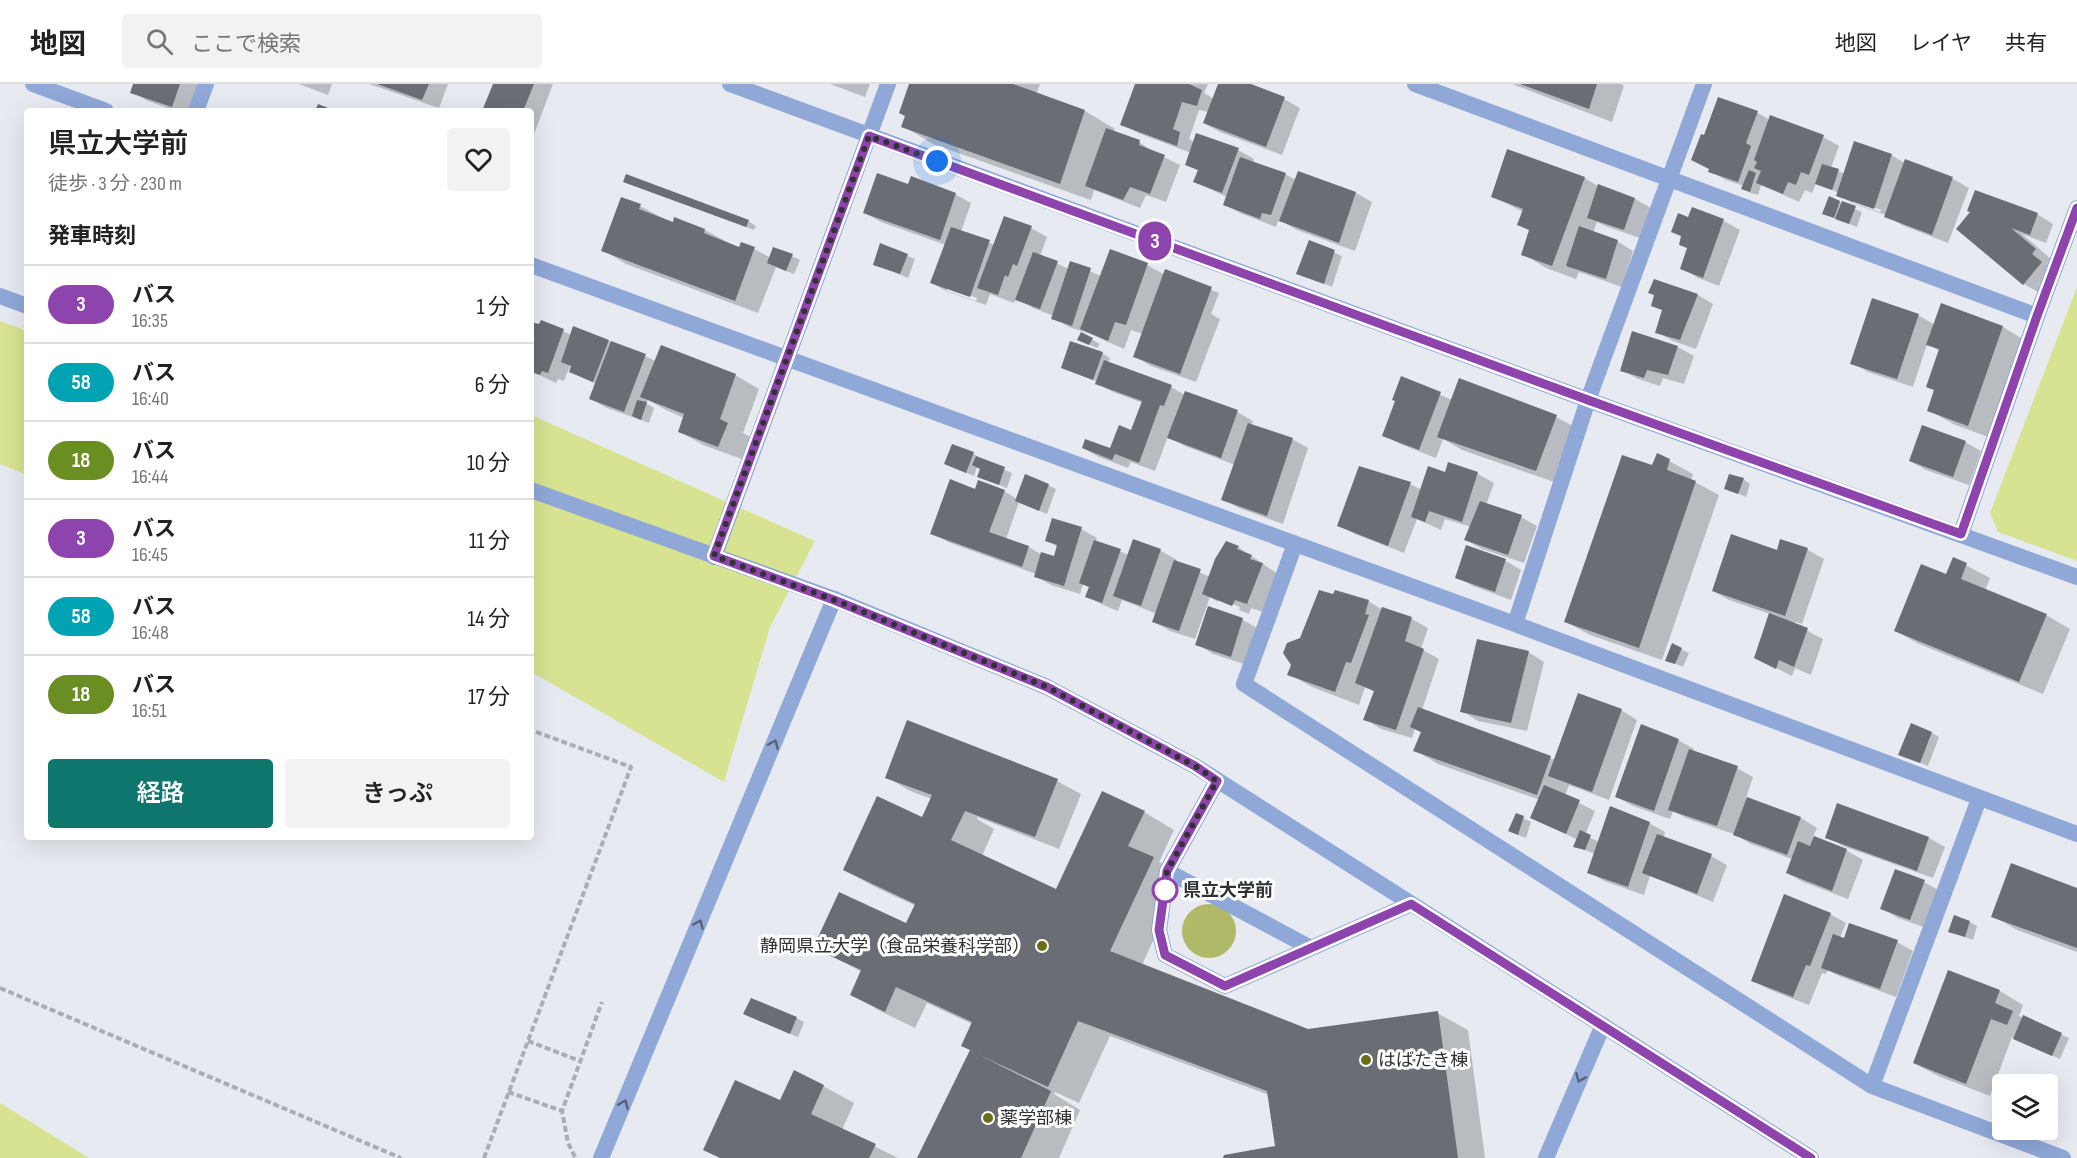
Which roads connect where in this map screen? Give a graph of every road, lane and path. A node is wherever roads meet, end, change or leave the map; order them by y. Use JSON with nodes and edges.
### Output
{"nodes":[{"id":1,"x":33,"y":84,"type":"edge"},
{"id":2,"x":206,"y":84,"type":"edge"},
{"id":3,"x":730,"y":84,"type":"edge"},
{"id":4,"x":888,"y":84,"type":"edge"},
{"id":5,"x":1415,"y":84,"type":"edge"},
{"id":6,"x":1704,"y":84,"type":"edge"},
{"id":7,"x":98,"y":108,"type":"edge"},
{"id":8,"x":197,"y":108,"type":"edge"},
{"id":9,"x":869,"y":136,"type":"junction"},
{"id":10,"x":1668,"y":180,"type":"junction"},
{"id":11,"x":2077,"y":208,"type":"edge"},
{"id":12,"x":534,"y":266,"type":"edge"},
{"id":13,"x":0,"y":296,"type":"edge"},
{"id":14,"x":24,"y":305,"type":"edge"},
{"id":15,"x":2037,"y":316,"type":"junction"},
{"id":16,"x":787,"y":357,"type":"junction"},
{"id":17,"x":1588,"y":400,"type":"junction"},
{"id":18,"x":534,"y":491,"type":"edge"},
{"id":19,"x":1961,"y":534,"type":"junction"},
{"id":20,"x":1295,"y":544,"type":"junction"},
{"id":21,"x":714,"y":556,"type":"junction"},
{"id":22,"x":2077,"y":577,"type":"edge"},
{"id":23,"x":834,"y":600,"type":"junction"},
{"id":24,"x":1515,"y":624,"type":"junction"},
{"id":25,"x":534,"y":731,"type":"edge"},
{"id":26,"x":1217,"y":781,"type":"junction"},
{"id":27,"x":1979,"y":799,"type":"junction"},
{"id":28,"x":2077,"y":834,"type":"edge"},
{"id":29,"x":1167,"y":871,"type":"junction"},
{"id":30,"x":1411,"y":904,"type":"junction"},
{"id":31,"x":1311,"y":948,"type":"junction"},
{"id":32,"x":0,"y":988,"type":"edge"},
{"id":33,"x":602,"y":1002,"type":"dead end"},
{"id":34,"x":1603,"y":1025,"type":"junction"},
{"id":35,"x":528,"y":1041,"type":"junction"},
{"id":36,"x":580,"y":1061,"type":"junction"},
{"id":37,"x":1872,"y":1086,"type":"junction"},
{"id":38,"x":508,"y":1092,"type":"junction"},
{"id":39,"x":562,"y":1111,"type":"junction"},
{"id":40,"x":573,"y":1152,"type":"junction"},
{"id":41,"x":401,"y":1158,"type":"edge"},
{"id":42,"x":484,"y":1158,"type":"edge"},
{"id":43,"x":570,"y":1158,"type":"edge"},
{"id":44,"x":576,"y":1158,"type":"edge"},
{"id":45,"x":601,"y":1158,"type":"edge"},
{"id":46,"x":1546,"y":1158,"type":"edge"},
{"id":47,"x":1811,"y":1158,"type":"edge"},
{"id":48,"x":2063,"y":1158,"type":"edge"}],
"edges":[{"from":1,"to":7,"type":"street"},
{"from":2,"to":8,"type":"street"},
{"from":3,"to":9,"type":"street"},
{"from":4,"to":9,"type":"street"},
{"from":5,"to":10,"type":"street"},
{"from":6,"to":10,"type":"street"},
{"from":9,"to":16,"type":"street"},
{"from":9,"to":17,"type":"street"},
{"from":10,"to":15,"type":"street"},
{"from":10,"to":17,"type":"street"},
{"from":11,"to":15,"type":"street"},
{"from":12,"to":16,"type":"street"},
{"from":13,"to":14,"type":"street"},
{"from":15,"to":19,"type":"street"},
{"from":16,"to":20,"type":"street"},
{"from":16,"to":21,"type":"street"},
{"from":17,"to":19,"type":"street"},
{"from":17,"to":24,"type":"street"},
{"from":18,"to":21,"type":"street"},
{"from":19,"to":22,"type":"street"},
{"from":20,"to":24,"type":"street"},
{"from":20,"to":37,"type":"street"},
{"from":21,"to":23,"type":"street"},
{"from":23,"to":26,"type":"street"},
{"from":45,"to":23,"type":"street","one_way":true},
{"from":24,"to":27,"type":"street"},
{"from":25,"to":35,"type":"path"},
{"from":26,"to":29,"type":"street"},
{"from":26,"to":30,"type":"street"},
{"from":27,"to":28,"type":"street"},
{"from":27,"to":37,"type":"street"},
{"from":29,"to":31,"type":"street"},
{"from":29,"to":31,"type":"street"},
{"from":30,"to":31,"type":"street"},
{"from":30,"to":34,"type":"street"},
{"from":32,"to":41,"type":"path"},
{"from":33,"to":36,"type":"path"},
{"from":34,"to":46,"type":"street","one_way":true},
{"from":34,"to":47,"type":"street"},
{"from":35,"to":36,"type":"path"},
{"from":35,"to":38,"type":"path"},
{"from":36,"to":39,"type":"path"},
{"from":37,"to":48,"type":"street"},
{"from":38,"to":39,"type":"path"},
{"from":38,"to":42,"type":"path"},
{"from":39,"to":40,"type":"path"},
{"from":40,"to":43,"type":"path"},
{"from":40,"to":44,"type":"path"}]}
